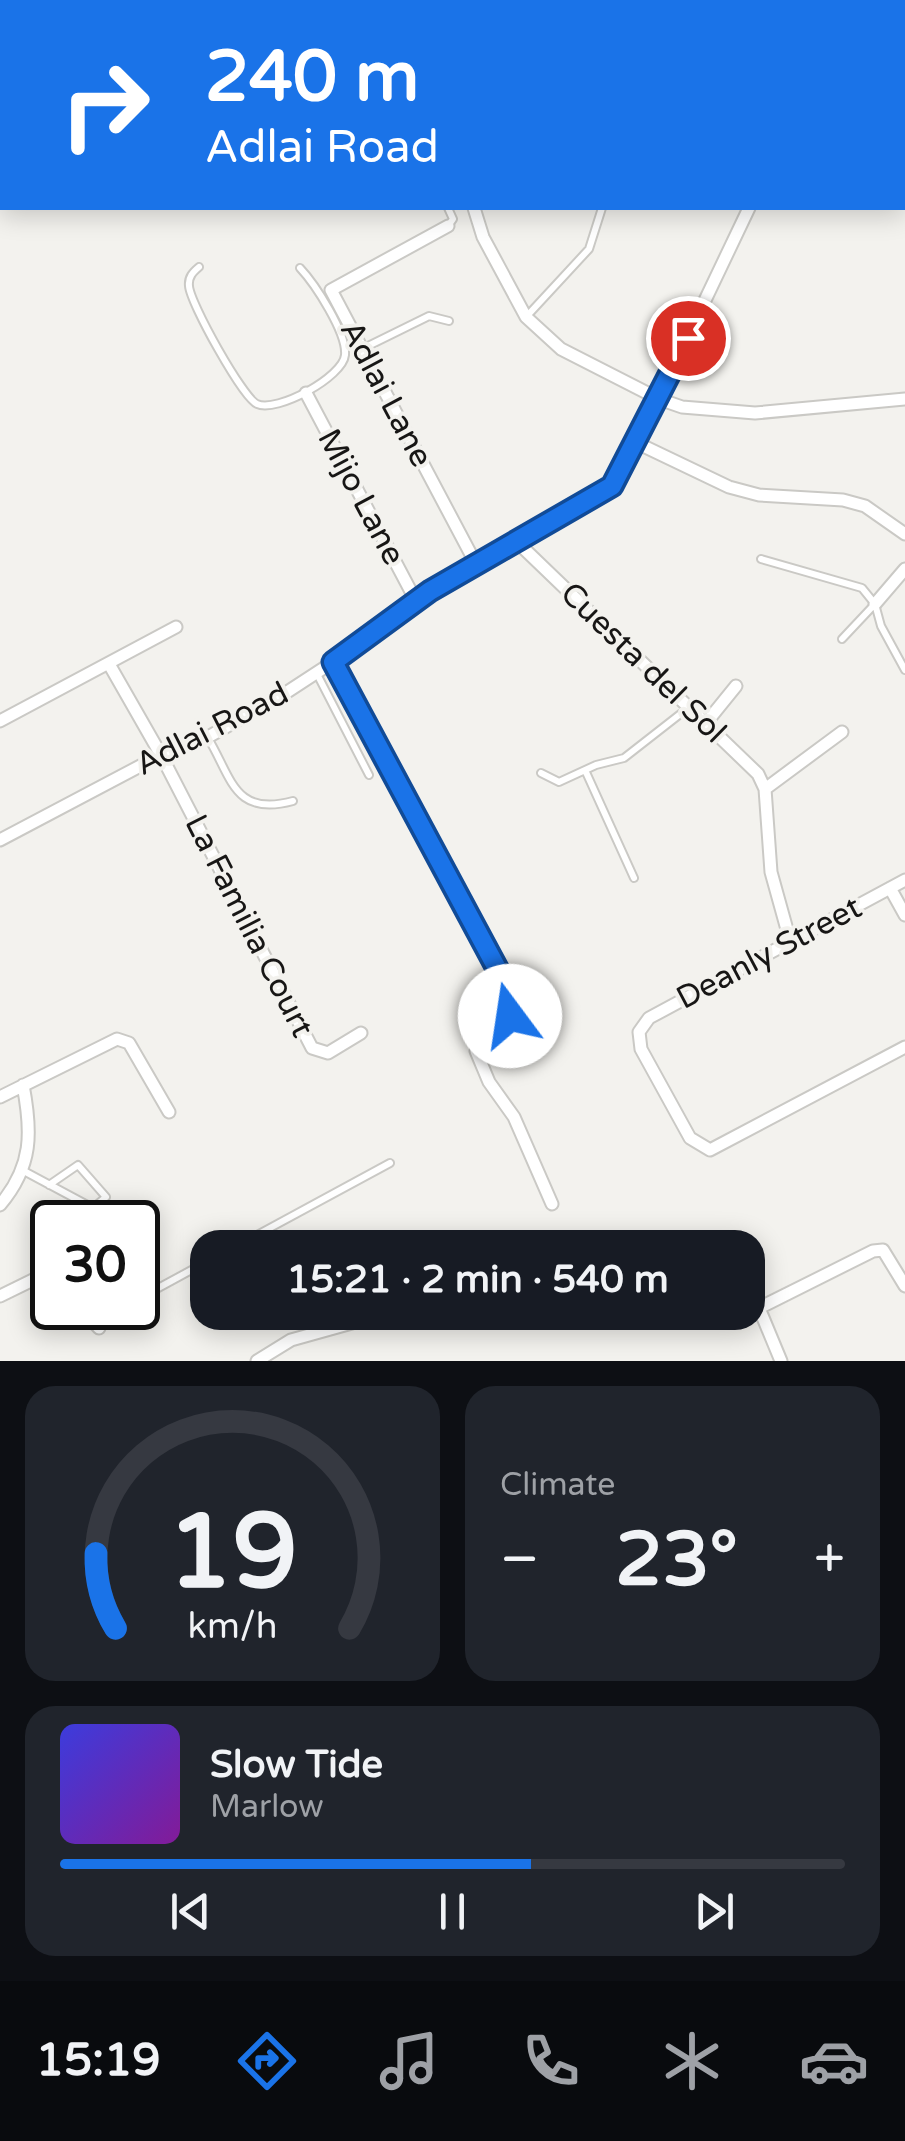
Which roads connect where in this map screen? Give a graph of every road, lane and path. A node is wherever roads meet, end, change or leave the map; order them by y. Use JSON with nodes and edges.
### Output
{"nodes":[{"id":1,"x":449,"y":210,"type":"edge"},
{"id":2,"x":476,"y":210,"type":"edge"},
{"id":3,"x":601,"y":210,"type":"edge"},
{"id":4,"x":748,"y":210,"type":"edge"},
{"id":5,"x":448,"y":226,"type":"joint"},
{"id":6,"x":199,"y":266,"type":"dead end"},
{"id":7,"x":300,"y":268,"type":"dead end"},
{"id":8,"x":526,"y":317,"type":"junction"},
{"id":9,"x":449,"y":321,"type":"dead end"},
{"id":10,"x":362,"y":349,"type":"junction"},
{"id":11,"x":306,"y":393,"type":"junction"},
{"id":12,"x":659,"y":399,"type":"junction"},
{"id":13,"x":905,"y":399,"type":"edge"},
{"id":14,"x":637,"y":443,"type":"junction"},
{"id":15,"x":905,"y":534,"type":"edge"},
{"id":16,"x":516,"y":540,"type":"junction"},
{"id":17,"x":761,"y":559,"type":"dead end"},
{"id":18,"x":476,"y":564,"type":"junction"},
{"id":19,"x":905,"y":569,"type":"edge"},
{"id":20,"x":416,"y":601,"type":"junction"},
{"id":21,"x":874,"y":604,"type":"junction"},
{"id":22,"x":176,"y":628,"type":"dead end"},
{"id":23,"x":842,"y":639,"type":"dead end"},
{"id":24,"x":333,"y":662,"type":"junction"},
{"id":25,"x":109,"y":664,"type":"junction"},
{"id":26,"x":905,"y":670,"type":"edge"},
{"id":27,"x":316,"y":673,"type":"junction"},
{"id":28,"x":736,"y":686,"type":"dead end"},
{"id":29,"x":689,"y":708,"type":"junction"},
{"id":30,"x":0,"y":722,"type":"edge"},
{"id":31,"x":706,"y":723,"type":"junction"},
{"id":32,"x":842,"y":732,"type":"dead end"},
{"id":33,"x":208,"y":736,"type":"junction"},
{"id":34,"x":160,"y":755,"type":"junction"},
{"id":35,"x":586,"y":770,"type":"junction"},
{"id":36,"x":541,"y":773,"type":"dead end"},
{"id":37,"x":369,"y":774,"type":"dead end"},
{"id":38,"x":765,"y":789,"type":"junction"},
{"id":39,"x":293,"y":802,"type":"dead end"},
{"id":40,"x":0,"y":840,"type":"edge"},
{"id":41,"x":634,"y":878,"type":"dead end"},
{"id":42,"x":905,"y":880,"type":"edge"},
{"id":43,"x":890,"y":888,"type":"junction"},
{"id":44,"x":905,"y":915,"type":"edge"},
{"id":45,"x":790,"y":944,"type":"junction"},
{"id":46,"x":360,"y":1033,"type":"dead end"},
{"id":47,"x":905,"y":1046,"type":"edge"},
{"id":48,"x":23,"y":1085,"type":"junction"},
{"id":49,"x":0,"y":1097,"type":"edge"},
{"id":50,"x":169,"y":1112,"type":"dead end"},
{"id":51,"x":390,"y":1163,"type":"dead end"},
{"id":52,"x":22,"y":1170,"type":"junction"},
{"id":53,"x":49,"y":1185,"type":"junction"},
{"id":54,"x":552,"y":1204,"type":"dead end"},
{"id":55,"x":0,"y":1205,"type":"edge"},
{"id":56,"x":266,"y":1230,"type":"edge"},
{"id":57,"x":190,"y":1270,"type":"edge"},
{"id":58,"x":30,"y":1282,"type":"edge"},
{"id":59,"x":160,"y":1285,"type":"edge"},
{"id":60,"x":905,"y":1286,"type":"edge"},
{"id":61,"x":0,"y":1296,"type":"edge"},
{"id":62,"x":765,"y":1304,"type":"edge"},
{"id":63,"x":327,"y":1330,"type":"edge"},
{"id":64,"x":765,"y":1330,"type":"edge"},
{"id":65,"x":258,"y":1361,"type":"edge"},
{"id":66,"x":781,"y":1361,"type":"edge"}],
"edges":[{"from":1,"to":5,"type":"lane"},
{"from":2,"to":8,"type":"street"},
{"from":3,"to":8,"type":"lane"},
{"from":4,"to":12,"type":"street","name":"Adlai Road"},
{"from":5,"to":10,"type":"street","name":"Adlai Lane"},
{"from":6,"to":11,"type":"lane"},
{"from":7,"to":11,"type":"lane"},
{"from":8,"to":12,"type":"street"},
{"from":9,"to":10,"type":"lane"},
{"from":10,"to":18,"type":"street","name":"Adlai Lane"},
{"from":11,"to":20,"type":"street","name":"Mijo Lane"},
{"from":12,"to":13,"type":"street"},
{"from":12,"to":14,"type":"street","name":"Adlai Road"},
{"from":14,"to":15,"type":"street"},
{"from":14,"to":16,"type":"street","name":"Adlai Road"},
{"from":16,"to":18,"type":"street","name":"Adlai Road"},
{"from":16,"to":29,"type":"street","name":"Cuesta del Sol"},
{"from":17,"to":21,"type":"lane"},
{"from":18,"to":20,"type":"street","name":"Adlai Road"},
{"from":19,"to":21,"type":"street"},
{"from":20,"to":24,"type":"street","name":"Adlai Road"},
{"from":21,"to":23,"type":"lane"},
{"from":21,"to":26,"type":"lane"},
{"from":22,"to":25,"type":"street"},
{"from":24,"to":27,"type":"street","name":"Adlai Road"},
{"from":24,"to":54,"type":"street"},
{"from":25,"to":30,"type":"street"},
{"from":25,"to":34,"type":"street","name":"La Familia Court"},
{"from":27,"to":33,"type":"street","name":"Adlai Road"},
{"from":27,"to":37,"type":"lane"},
{"from":28,"to":31,"type":"street"},
{"from":29,"to":31,"type":"street","name":"Cuesta del Sol"},
{"from":29,"to":35,"type":"lane"},
{"from":31,"to":38,"type":"street","name":"Cuesta del Sol"},
{"from":32,"to":38,"type":"street"},
{"from":33,"to":34,"type":"street","name":"Adlai Road"},
{"from":33,"to":39,"type":"lane"},
{"from":34,"to":40,"type":"street","name":"Adlai Road"},
{"from":34,"to":46,"type":"street","name":"La Familia Court"},
{"from":35,"to":36,"type":"lane"},
{"from":35,"to":41,"type":"lane"},
{"from":38,"to":45,"type":"street"},
{"from":42,"to":43,"type":"street","name":"Deanly Street"},
{"from":43,"to":44,"type":"street"},
{"from":43,"to":45,"type":"street","name":"Deanly Street"},
{"from":45,"to":47,"type":"street","name":"Deanly Street"},
{"from":48,"to":49,"type":"street"},
{"from":48,"to":50,"type":"street"},
{"from":48,"to":52,"type":"street"},
{"from":51,"to":56,"type":"lane"},
{"from":52,"to":53,"type":"lane"},
{"from":52,"to":55,"type":"street"},
{"from":53,"to":53,"type":"lane"},
{"from":57,"to":59,"type":"lane"},
{"from":58,"to":61,"type":"street"},
{"from":60,"to":62,"type":"street"},
{"from":63,"to":65,"type":"street"},
{"from":64,"to":66,"type":"street"}]}
